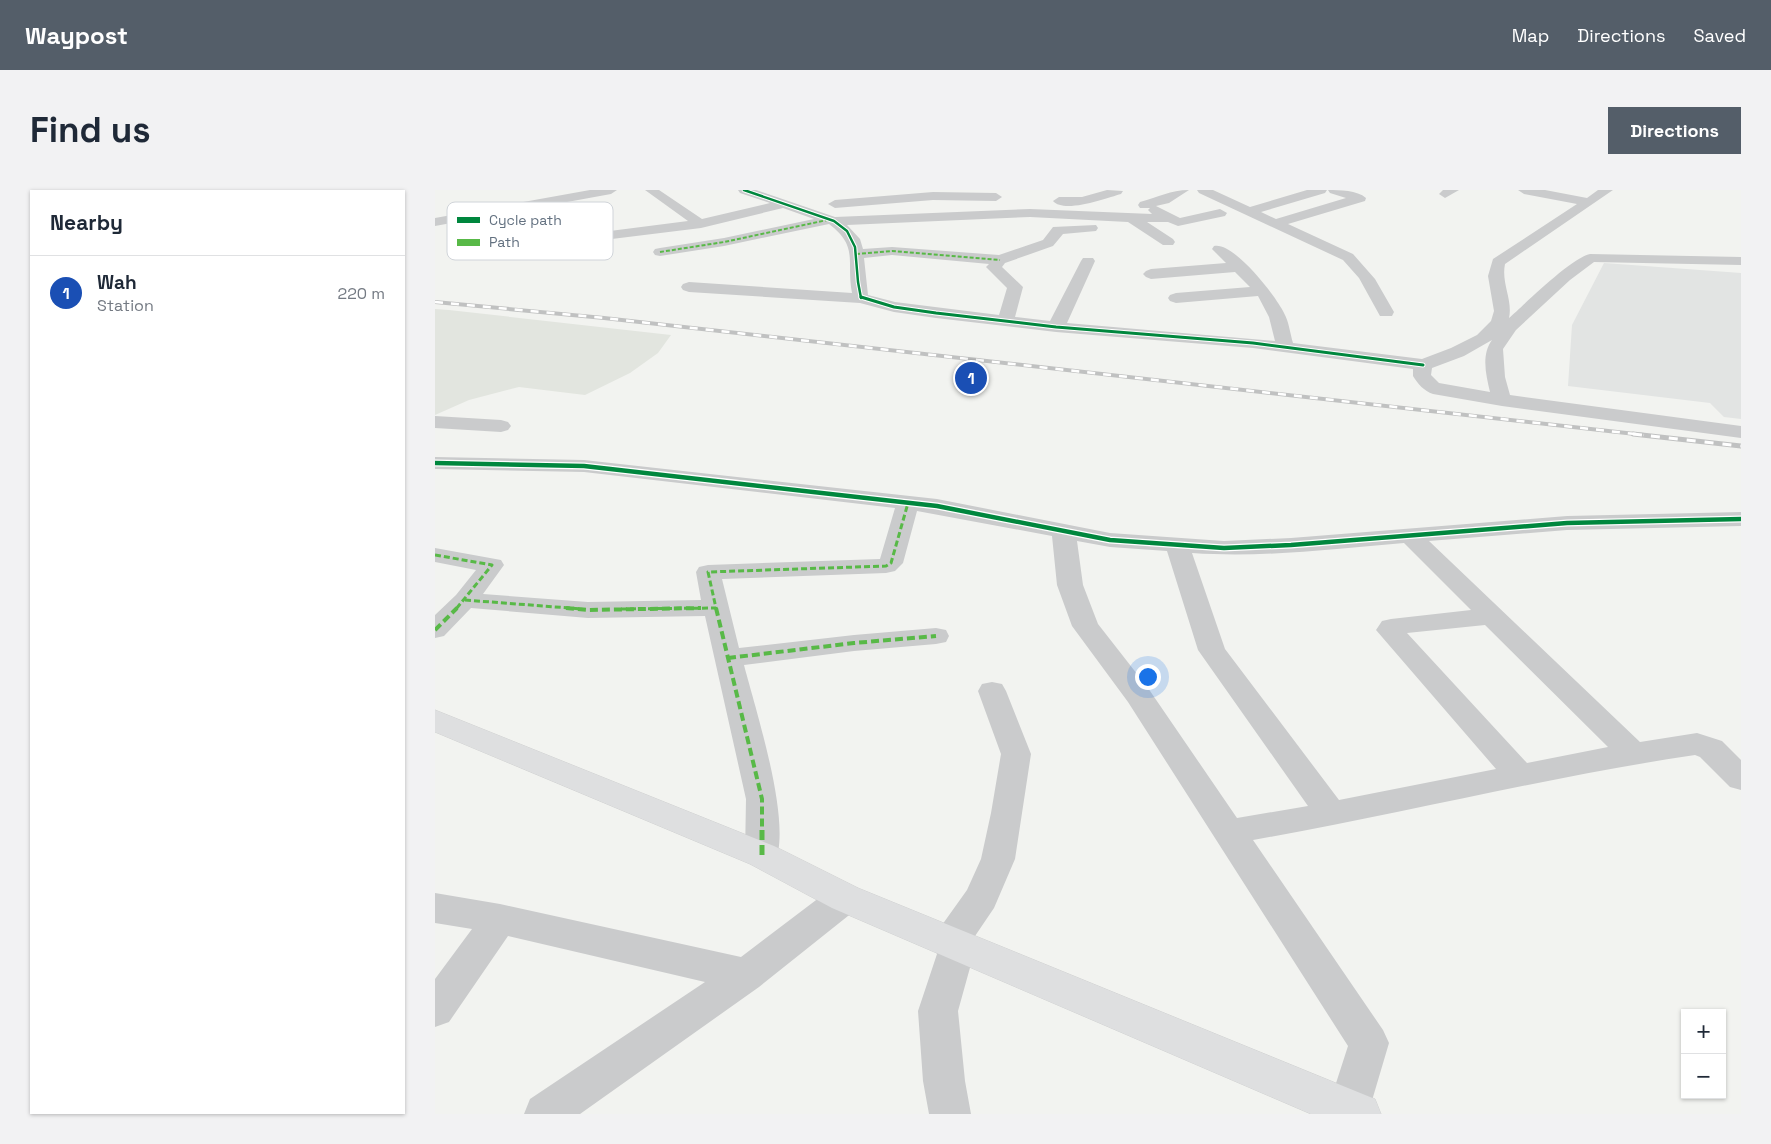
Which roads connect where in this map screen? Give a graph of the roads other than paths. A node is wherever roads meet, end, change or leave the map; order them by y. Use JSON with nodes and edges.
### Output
{"nodes":[{"id":1,"x":611,"y":190,"type":"edge"},
{"id":2,"x":651,"y":190,"type":"edge"},
{"id":3,"x":744,"y":190,"type":"edge"},
{"id":4,"x":1183,"y":190,"type":"edge"},
{"id":5,"x":1203,"y":190,"type":"edge"},
{"id":6,"x":1321,"y":190,"type":"edge"},
{"id":7,"x":1334,"y":190,"type":"edge"},
{"id":8,"x":1525,"y":190,"type":"edge"},
{"id":9,"x":1607,"y":190,"type":"edge"},
{"id":10,"x":522,"y":195,"type":"dead end"},
{"id":11,"x":1121,"y":195,"type":"edge"},
{"id":12,"x":1012,"y":198,"type":"dead end"},
{"id":13,"x":1051,"y":200,"type":"dead end"},
{"id":14,"x":532,"y":202,"type":"edge"},
{"id":15,"x":546,"y":202,"type":"edge"},
{"id":16,"x":1589,"y":202,"type":"junction"},
{"id":17,"x":1145,"y":205,"type":"junction"},
{"id":18,"x":789,"y":206,"type":"junction"},
{"id":19,"x":1249,"y":211,"type":"junction"},
{"id":20,"x":1219,"y":213,"type":"dead end"},
{"id":21,"x":1124,"y":218,"type":"junction"},
{"id":22,"x":1169,"y":218,"type":"junction"},
{"id":23,"x":832,"y":220,"type":"junction"},
{"id":24,"x":1276,"y":223,"type":"junction"},
{"id":25,"x":701,"y":224,"type":"junction"},
{"id":26,"x":613,"y":235,"type":"edge"},
{"id":27,"x":1168,"y":242,"type":"dead end"},
{"id":28,"x":1219,"y":249,"type":"dead end"},
{"id":29,"x":660,"y":252,"type":"dead end"},
{"id":30,"x":856,"y":254,"type":"junction"},
{"id":31,"x":1000,"y":260,"type":"junction"},
{"id":32,"x":1088,"y":261,"type":"dead end"},
{"id":33,"x":1741,"y":261,"type":"edge"},
{"id":34,"x":1239,"y":267,"type":"junction"},
{"id":35,"x":1151,"y":274,"type":"dead end"},
{"id":36,"x":689,"y":287,"type":"dead end"},
{"id":37,"x":1261,"y":291,"type":"junction"},
{"id":38,"x":861,"y":298,"type":"junction"},
{"id":39,"x":1176,"y":298,"type":"dead end"},
{"id":40,"x":1386,"y":312,"type":"dead end"},
{"id":41,"x":1006,"y":320,"type":"junction"},
{"id":42,"x":1056,"y":327,"type":"junction"},
{"id":43,"x":1285,"y":347,"type":"junction"},
{"id":44,"x":1423,"y":365,"type":"junction"},
{"id":45,"x":1502,"y":400,"type":"junction"},
{"id":46,"x":435,"y":422,"type":"edge"},
{"id":47,"x":501,"y":426,"type":"dead end"},
{"id":48,"x":1741,"y":432,"type":"edge"},
{"id":49,"x":435,"y":463,"type":"edge"},
{"id":50,"x":908,"y":503,"type":"junction"},
{"id":51,"x":1741,"y":519,"type":"edge"},
{"id":52,"x":1064,"y":533,"type":"junction"},
{"id":53,"x":1409,"y":535,"type":"junction"},
{"id":54,"x":1177,"y":545,"type":"junction"},
{"id":55,"x":435,"y":555,"type":"edge"},
{"id":56,"x":465,"y":600,"type":"junction"},
{"id":57,"x":716,"y":608,"type":"junction"},
{"id":58,"x":1491,"y":616,"type":"junction"},
{"id":59,"x":435,"y":630,"type":"edge"},
{"id":60,"x":936,"y":636,"type":"dead end"},
{"id":61,"x":728,"y":658,"type":"junction"},
{"id":62,"x":992,"y":691,"type":"dead end"},
{"id":63,"x":435,"y":720,"type":"edge"},
{"id":64,"x":1634,"y":754,"type":"junction"},
{"id":65,"x":1520,"y":776,"type":"junction"},
{"id":66,"x":1741,"y":779,"type":"edge"},
{"id":67,"x":1331,"y":814,"type":"junction"},
{"id":68,"x":1229,"y":832,"type":"junction"},
{"id":69,"x":762,"y":855,"type":"junction"},
{"id":70,"x":845,"y":898,"type":"junction"},
{"id":71,"x":435,"y":908,"type":"edge"},
{"id":72,"x":500,"y":919,"type":"junction"},
{"id":73,"x":954,"y":944,"type":"junction"},
{"id":74,"x":746,"y":975,"type":"junction"},
{"id":75,"x":435,"y":1010,"type":"edge"},
{"id":76,"x":1355,"y":1111,"type":"edge"},
{"id":77,"x":545,"y":1114,"type":"edge"},
{"id":78,"x":950,"y":1114,"type":"edge"}],
"edges":[{"from":1,"to":15,"type":"street"},
{"from":2,"to":25,"type":"street"},
{"from":3,"to":18,"type":"street"},
{"from":4,"to":17,"type":"street"},
{"from":5,"to":19,"type":"street"},
{"from":6,"to":19,"type":"street"},
{"from":7,"to":24,"type":"street"},
{"from":8,"to":16,"type":"street"},
{"from":9,"to":16,"type":"street"},
{"from":10,"to":14,"type":"street"},
{"from":11,"to":13,"type":"street"},
{"from":11,"to":17,"type":"street"},
{"from":12,"to":18,"type":"street"},
{"from":16,"to":44,"type":"street"},
{"from":17,"to":22,"type":"street"},
{"from":18,"to":23,"type":"street"},
{"from":18,"to":25,"type":"street"},
{"from":19,"to":24,"type":"street"},
{"from":20,"to":22,"type":"street"},
{"from":21,"to":22,"type":"street"},
{"from":21,"to":23,"type":"street"},
{"from":21,"to":27,"type":"street"},
{"from":21,"to":31,"type":"street"},
{"from":23,"to":29,"type":"street"},
{"from":23,"to":30,"type":"street"},
{"from":24,"to":40,"type":"street"},
{"from":25,"to":26,"type":"street"},
{"from":28,"to":34,"type":"street"},
{"from":30,"to":31,"type":"street"},
{"from":30,"to":38,"type":"street"},
{"from":31,"to":41,"type":"street"},
{"from":32,"to":42,"type":"street"},
{"from":33,"to":45,"type":"street"},
{"from":34,"to":35,"type":"street"},
{"from":34,"to":37,"type":"street"},
{"from":36,"to":38,"type":"street"},
{"from":37,"to":39,"type":"street"},
{"from":37,"to":43,"type":"street"},
{"from":38,"to":41,"type":"street"},
{"from":41,"to":42,"type":"street"},
{"from":42,"to":43,"type":"street"},
{"from":43,"to":44,"type":"street"},
{"from":44,"to":45,"type":"street"},
{"from":45,"to":48,"type":"street"},
{"from":46,"to":47,"type":"street"},
{"from":49,"to":50,"type":"street"},
{"from":50,"to":52,"type":"street"},
{"from":50,"to":57,"type":"street"},
{"from":51,"to":53,"type":"street"},
{"from":52,"to":54,"type":"street"},
{"from":52,"to":68,"type":"street"},
{"from":53,"to":54,"type":"street"},
{"from":53,"to":58,"type":"street"},
{"from":54,"to":67,"type":"street"},
{"from":55,"to":56,"type":"street"},
{"from":56,"to":57,"type":"street"},
{"from":56,"to":59,"type":"street"},
{"from":57,"to":61,"type":"street"},
{"from":58,"to":64,"type":"street"},
{"from":58,"to":65,"type":"street"},
{"from":60,"to":61,"type":"street"},
{"from":61,"to":69,"type":"street"},
{"from":62,"to":73,"type":"street"},
{"from":63,"to":69,"type":"main road"},
{"from":64,"to":65,"type":"street"},
{"from":64,"to":66,"type":"street"},
{"from":65,"to":67,"type":"street"},
{"from":67,"to":68,"type":"street"},
{"from":68,"to":76,"type":"street"},
{"from":69,"to":70,"type":"main road"},
{"from":70,"to":73,"type":"main road"},
{"from":70,"to":74,"type":"street"},
{"from":71,"to":72,"type":"street"},
{"from":72,"to":74,"type":"street"},
{"from":72,"to":75,"type":"street"},
{"from":73,"to":76,"type":"main road"},
{"from":73,"to":78,"type":"street"},
{"from":74,"to":77,"type":"street"}]}
